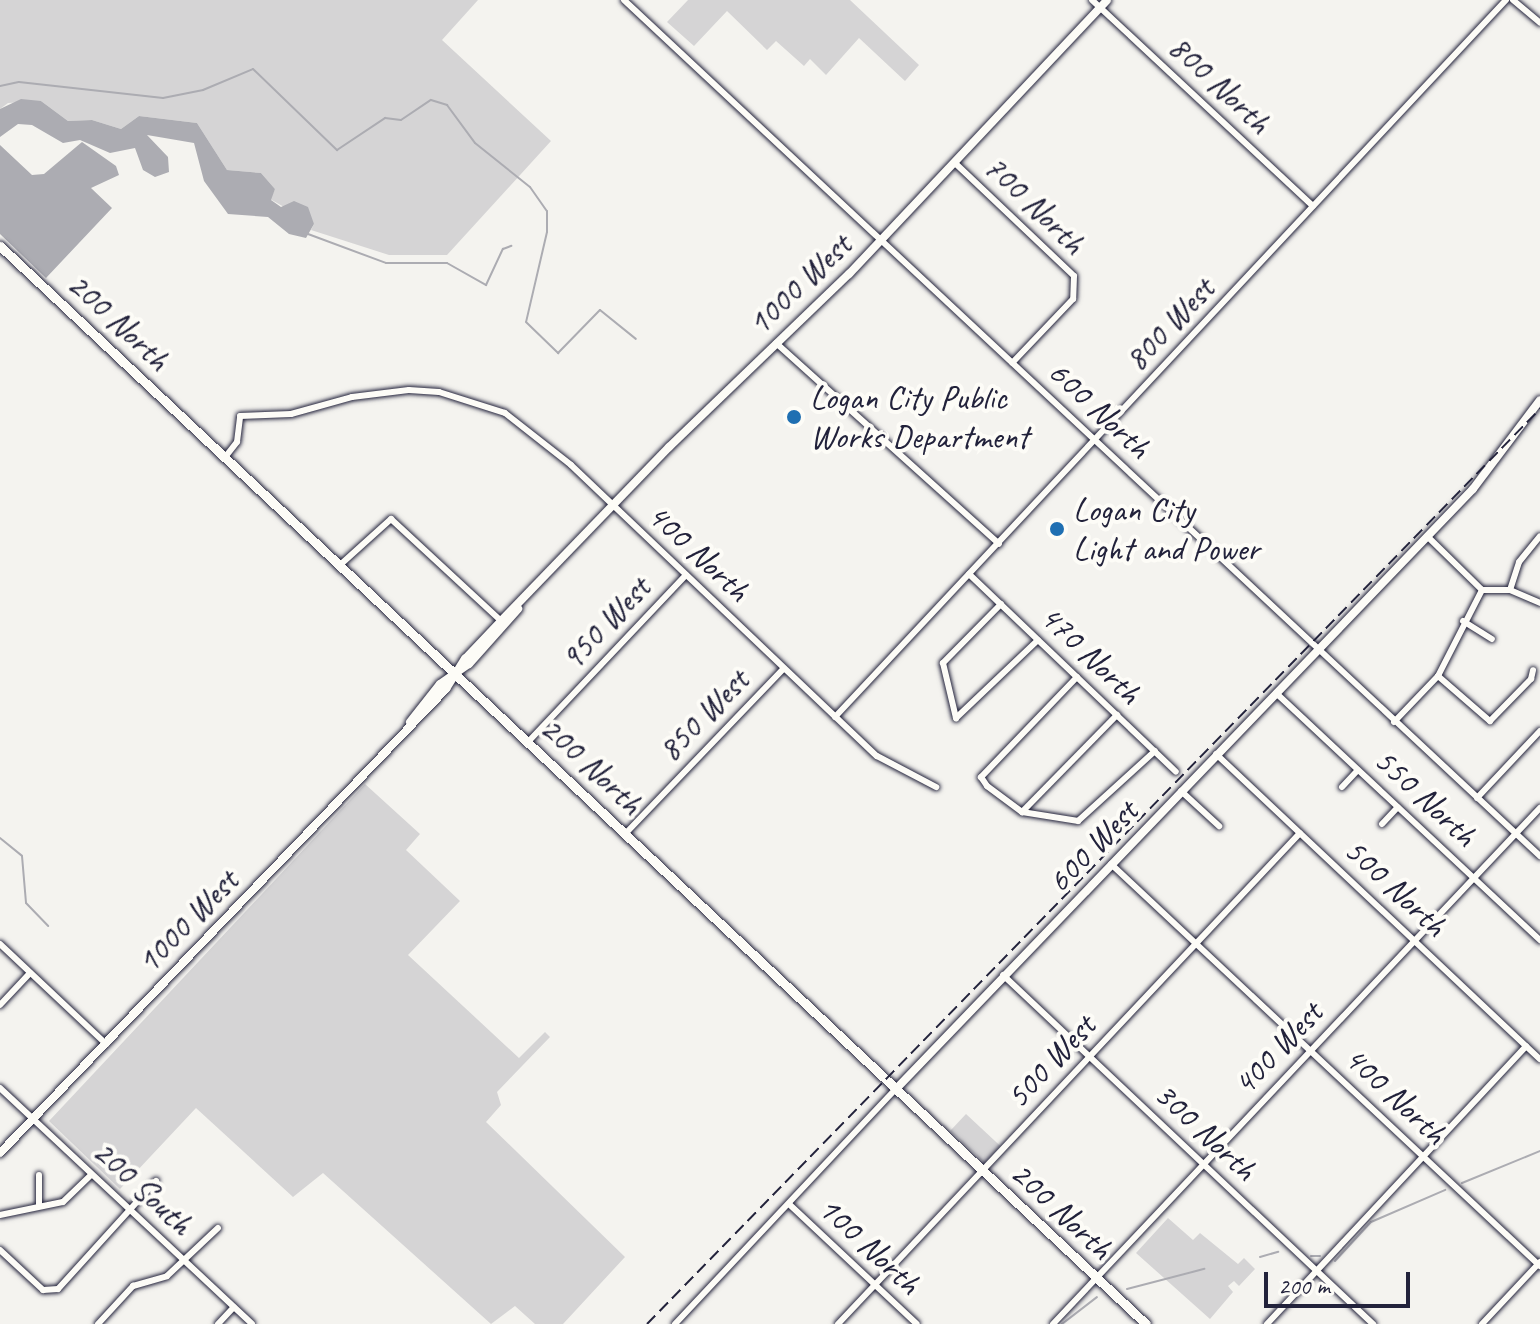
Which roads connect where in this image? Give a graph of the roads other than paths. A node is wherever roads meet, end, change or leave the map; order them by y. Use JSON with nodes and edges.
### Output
{"nodes":[{"id":1,"x":624,"y":0,"type":"edge"},
{"id":2,"x":1092,"y":0,"type":"edge"},
{"id":3,"x":1506,"y":0,"type":"edge"},
{"id":4,"x":1513,"y":0,"type":"edge"},
{"id":5,"x":1103,"y":4,"type":"edge"},
{"id":6,"x":1540,"y":23,"type":"edge"},
{"id":7,"x":955,"y":163,"type":"junction"},
{"id":8,"x":1313,"y":206,"type":"junction"},
{"id":9,"x":880,"y":240,"type":"junction"},
{"id":10,"x":0,"y":246,"type":"edge"},
{"id":11,"x":776,"y":343,"type":"junction"},
{"id":12,"x":1012,"y":363,"type":"junction"},
{"id":13,"x":1540,"y":400,"type":"edge"},
{"id":14,"x":1096,"y":441,"type":"junction"},
{"id":15,"x":226,"y":456,"type":"junction"},
{"id":16,"x":613,"y":507,"type":"junction"},
{"id":17,"x":1427,"y":536,"type":"junction"},
{"id":18,"x":1540,"y":536,"type":"edge"},
{"id":19,"x":999,"y":544,"type":"junction"},
{"id":20,"x":340,"y":565,"type":"junction"},
{"id":21,"x":969,"y":574,"type":"junction"},
{"id":22,"x":686,"y":575,"type":"junction"},
{"id":23,"x":1482,"y":590,"type":"junction"},
{"id":24,"x":1510,"y":590,"type":"junction"},
{"id":25,"x":524,"y":602,"type":"junction"},
{"id":26,"x":1540,"y":603,"type":"edge"},
{"id":27,"x":1001,"y":604,"type":"junction"},
{"id":28,"x":501,"y":621,"type":"junction"},
{"id":29,"x":1463,"y":621,"type":"junction"},
{"id":30,"x":1492,"y":639,"type":"dead end"},
{"id":31,"x":1038,"y":640,"type":"junction"},
{"id":32,"x":1318,"y":650,"type":"junction"},
{"id":33,"x":784,"y":668,"type":"junction"},
{"id":34,"x":1533,"y":670,"type":"dead end"},
{"id":35,"x":456,"y":674,"type":"junction"},
{"id":36,"x":1438,"y":676,"type":"junction"},
{"id":37,"x":1077,"y":677,"type":"junction"},
{"id":38,"x":1276,"y":693,"type":"junction"},
{"id":39,"x":1117,"y":715,"type":"junction"},
{"id":40,"x":835,"y":717,"type":"junction"},
{"id":41,"x":1394,"y":722,"type":"junction"},
{"id":42,"x":1540,"y":731,"type":"edge"},
{"id":43,"x":528,"y":742,"type":"junction"},
{"id":44,"x":1155,"y":751,"type":"junction"},
{"id":45,"x":1216,"y":754,"type":"junction"},
{"id":46,"x":1358,"y":770,"type":"junction"},
{"id":47,"x":1176,"y":772,"type":"dead end"},
{"id":48,"x":936,"y":787,"type":"dead end"},
{"id":49,"x":1342,"y":787,"type":"dead end"},
{"id":50,"x":1181,"y":791,"type":"junction"},
{"id":51,"x":1477,"y":798,"type":"junction"},
{"id":52,"x":1398,"y":807,"type":"junction"},
{"id":53,"x":1540,"y":808,"type":"edge"},
{"id":54,"x":1022,"y":812,"type":"junction"},
{"id":55,"x":1382,"y":824,"type":"dead end"},
{"id":56,"x":1219,"y":826,"type":"dead end"},
{"id":57,"x":626,"y":833,"type":"junction"},
{"id":58,"x":1300,"y":833,"type":"junction"},
{"id":59,"x":1515,"y":833,"type":"junction"},
{"id":60,"x":1540,"y":856,"type":"edge"},
{"id":61,"x":1110,"y":864,"type":"junction"},
{"id":62,"x":1472,"y":876,"type":"junction"},
{"id":63,"x":1413,"y":939,"type":"junction"},
{"id":64,"x":1540,"y":940,"type":"edge"},
{"id":65,"x":1197,"y":943,"type":"junction"},
{"id":66,"x":0,"y":944,"type":"edge"},
{"id":67,"x":30,"y":973,"type":"junction"},
{"id":68,"x":1003,"y":975,"type":"junction"},
{"id":69,"x":0,"y":1005,"type":"edge"},
{"id":70,"x":106,"y":1044,"type":"junction"},
{"id":71,"x":1526,"y":1046,"type":"junction"},
{"id":72,"x":1310,"y":1049,"type":"junction"},
{"id":73,"x":1090,"y":1057,"type":"junction"},
{"id":74,"x":1540,"y":1059,"type":"edge"},
{"id":75,"x":0,"y":1088,"type":"edge"},
{"id":76,"x":896,"y":1089,"type":"junction"},
{"id":77,"x":32,"y":1118,"type":"junction"},
{"id":78,"x":0,"y":1153,"type":"edge"},
{"id":79,"x":1424,"y":1156,"type":"junction"},
{"id":80,"x":1204,"y":1165,"type":"junction"},
{"id":81,"x":982,"y":1171,"type":"junction"},
{"id":82,"x":39,"y":1175,"type":"dead end"},
{"id":83,"x":91,"y":1175,"type":"junction"},
{"id":84,"x":156,"y":1181,"type":"dead end"},
{"id":85,"x":789,"y":1204,"type":"junction"},
{"id":86,"x":39,"y":1205,"type":"junction"},
{"id":87,"x":131,"y":1211,"type":"junction"},
{"id":88,"x":0,"y":1215,"type":"edge"},
{"id":89,"x":218,"y":1228,"type":"dead end"},
{"id":90,"x":0,"y":1250,"type":"edge"},
{"id":91,"x":182,"y":1259,"type":"junction"},
{"id":92,"x":1539,"y":1264,"type":"edge"},
{"id":93,"x":1317,"y":1271,"type":"junction"},
{"id":94,"x":1097,"y":1278,"type":"junction"},
{"id":95,"x":875,"y":1285,"type":"junction"},
{"id":96,"x":234,"y":1307,"type":"junction"},
{"id":97,"x":682,"y":1317,"type":"junction"},
{"id":98,"x":98,"y":1324,"type":"edge"},
{"id":99,"x":218,"y":1324,"type":"edge"},
{"id":100,"x":252,"y":1324,"type":"edge"},
{"id":101,"x":675,"y":1324,"type":"edge"},
{"id":102,"x":690,"y":1324,"type":"edge"},
{"id":103,"x":838,"y":1324,"type":"edge"},
{"id":104,"x":917,"y":1324,"type":"edge"},
{"id":105,"x":1053,"y":1324,"type":"edge"},
{"id":106,"x":1146,"y":1324,"type":"edge"},
{"id":107,"x":1267,"y":1324,"type":"edge"},
{"id":108,"x":1373,"y":1324,"type":"edge"},
{"id":109,"x":1482,"y":1324,"type":"edge"}],
"edges":[{"from":1,"to":9,"type":"street","name":"600 North"},
{"from":2,"to":5,"type":"street","name":"800 North"},
{"from":3,"to":8,"type":"street","name":"800 West"},
{"from":4,"to":6,"type":"street"},
{"from":5,"to":7,"type":"main road","name":"1000 West"},
{"from":5,"to":8,"type":"street","name":"800 North"},
{"from":7,"to":9,"type":"main road","name":"1000 West"},
{"from":7,"to":12,"type":"street","name":"700 North"},
{"from":8,"to":14,"type":"street","name":"800 West"},
{"from":9,"to":11,"type":"main road","name":"1000 West"},
{"from":9,"to":12,"type":"street","name":"600 North"},
{"from":10,"to":15,"type":"highway","name":"200 North"},
{"from":11,"to":16,"type":"main road","name":"1000 West"},
{"from":11,"to":19,"type":"street"},
{"from":12,"to":14,"type":"street","name":"600 North"},
{"from":13,"to":17,"type":"main road","name":"600 West"},
{"from":14,"to":19,"type":"street","name":"800 West"},
{"from":14,"to":32,"type":"street","name":"600 North"},
{"from":15,"to":16,"type":"street","name":"400 North"},
{"from":15,"to":20,"type":"highway","name":"200 North"},
{"from":16,"to":22,"type":"street","name":"400 North"},
{"from":16,"to":25,"type":"main road","name":"1000 West"},
{"from":17,"to":23,"type":"street"},
{"from":17,"to":32,"type":"main road","name":"600 West"},
{"from":18,"to":24,"type":"street"},
{"from":19,"to":21,"type":"street","name":"800 West"},
{"from":20,"to":28,"type":"street"},
{"from":20,"to":35,"type":"highway","name":"200 North"},
{"from":21,"to":27,"type":"street","name":"470 North"},
{"from":21,"to":40,"type":"street","name":"800 West"},
{"from":22,"to":33,"type":"street","name":"400 North"},
{"from":22,"to":43,"type":"street","name":"950 West"},
{"from":23,"to":24,"type":"street"},
{"from":23,"to":29,"type":"street"},
{"from":24,"to":26,"type":"street"},
{"from":25,"to":28,"type":"main road","name":"1000 West"},
{"from":25,"to":35,"type":"main road","name":"1000 West"},
{"from":27,"to":31,"type":"street","name":"470 North"},
{"from":27,"to":31,"type":"street"},
{"from":28,"to":35,"type":"main road","name":"1000 West"},
{"from":29,"to":30,"type":"street"},
{"from":29,"to":36,"type":"street"},
{"from":31,"to":37,"type":"street","name":"470 North"},
{"from":32,"to":38,"type":"main road","name":"600 West"},
{"from":32,"to":41,"type":"street","name":"600 North"},
{"from":33,"to":40,"type":"street","name":"400 North"},
{"from":33,"to":57,"type":"street","name":"850 West"},
{"from":34,"to":36,"type":"street"},
{"from":35,"to":43,"type":"highway","name":"200 North"},
{"from":35,"to":70,"type":"main road","name":"1000 West"},
{"from":36,"to":41,"type":"street"},
{"from":37,"to":39,"type":"street","name":"470 North"},
{"from":37,"to":54,"type":"street"},
{"from":38,"to":45,"type":"main road","name":"600 West"},
{"from":38,"to":46,"type":"street","name":"550 North"},
{"from":39,"to":44,"type":"street","name":"470 North"},
{"from":39,"to":54,"type":"street"},
{"from":40,"to":48,"type":"street","name":"400 North"},
{"from":41,"to":51,"type":"street","name":"600 North"},
{"from":42,"to":51,"type":"street"},
{"from":43,"to":57,"type":"highway","name":"200 North"},
{"from":44,"to":47,"type":"street","name":"470 North"},
{"from":44,"to":54,"type":"street"},
{"from":45,"to":50,"type":"main road","name":"600 West"},
{"from":45,"to":58,"type":"street","name":"500 North"},
{"from":46,"to":49,"type":"street"},
{"from":46,"to":52,"type":"street","name":"550 North"},
{"from":50,"to":56,"type":"street"},
{"from":50,"to":61,"type":"main road","name":"600 West"},
{"from":51,"to":59,"type":"street","name":"600 North"},
{"from":52,"to":55,"type":"street"},
{"from":52,"to":62,"type":"street","name":"550 North"},
{"from":53,"to":59,"type":"street","name":"400 West"},
{"from":57,"to":76,"type":"highway","name":"200 North"},
{"from":58,"to":63,"type":"street","name":"500 North"},
{"from":58,"to":65,"type":"street","name":"500 West"},
{"from":59,"to":60,"type":"street","name":"600 North"},
{"from":59,"to":62,"type":"street","name":"400 West"},
{"from":61,"to":65,"type":"street","name":"400 North"},
{"from":61,"to":68,"type":"main road","name":"600 West"},
{"from":62,"to":63,"type":"street","name":"400 West"},
{"from":62,"to":64,"type":"street","name":"550 North"},
{"from":63,"to":71,"type":"street","name":"500 North"},
{"from":63,"to":72,"type":"street","name":"400 West"},
{"from":65,"to":72,"type":"street","name":"400 North"},
{"from":65,"to":73,"type":"street","name":"500 West"},
{"from":66,"to":67,"type":"street"},
{"from":67,"to":69,"type":"street"},
{"from":67,"to":70,"type":"street"},
{"from":68,"to":73,"type":"street","name":"300 North"},
{"from":68,"to":76,"type":"main road","name":"600 West"},
{"from":70,"to":77,"type":"main road","name":"1000 West"},
{"from":71,"to":74,"type":"street","name":"500 North"},
{"from":71,"to":79,"type":"street"},
{"from":72,"to":79,"type":"street","name":"400 North"},
{"from":72,"to":80,"type":"street","name":"400 West"},
{"from":73,"to":80,"type":"street","name":"300 North"},
{"from":73,"to":81,"type":"street","name":"500 West"},
{"from":75,"to":77,"type":"street","name":"200 South"},
{"from":76,"to":81,"type":"highway","name":"200 North"},
{"from":76,"to":85,"type":"street","name":"600 West"},
{"from":77,"to":78,"type":"main road","name":"1000 West"},
{"from":77,"to":83,"type":"street","name":"200 South"},
{"from":79,"to":92,"type":"street","name":"400 North"},
{"from":79,"to":93,"type":"street"},
{"from":80,"to":93,"type":"street","name":"300 North"},
{"from":80,"to":94,"type":"street","name":"400 West"},
{"from":81,"to":94,"type":"highway","name":"200 North"},
{"from":81,"to":95,"type":"street","name":"500 West"},
{"from":82,"to":86,"type":"street"},
{"from":83,"to":86,"type":"street"},
{"from":83,"to":87,"type":"street","name":"200 South"},
{"from":84,"to":87,"type":"street"},
{"from":85,"to":95,"type":"street","name":"100 North"},
{"from":85,"to":97,"type":"street","name":"600 West"},
{"from":86,"to":88,"type":"street"},
{"from":87,"to":90,"type":"street"},
{"from":87,"to":91,"type":"street","name":"200 South"},
{"from":89,"to":91,"type":"street"},
{"from":91,"to":96,"type":"street","name":"200 South"},
{"from":91,"to":98,"type":"street"},
{"from":92,"to":109,"type":"street"},
{"from":93,"to":107,"type":"street"},
{"from":93,"to":108,"type":"street","name":"300 North"},
{"from":94,"to":105,"type":"street","name":"400 West"},
{"from":94,"to":106,"type":"highway","name":"200 North"},
{"from":95,"to":103,"type":"street","name":"500 West"},
{"from":95,"to":104,"type":"street","name":"100 North"},
{"from":96,"to":99,"type":"street"},
{"from":96,"to":100,"type":"street","name":"200 South"},
{"from":97,"to":101,"type":"street","name":"600 West"},
{"from":97,"to":102,"type":"street"}]}
